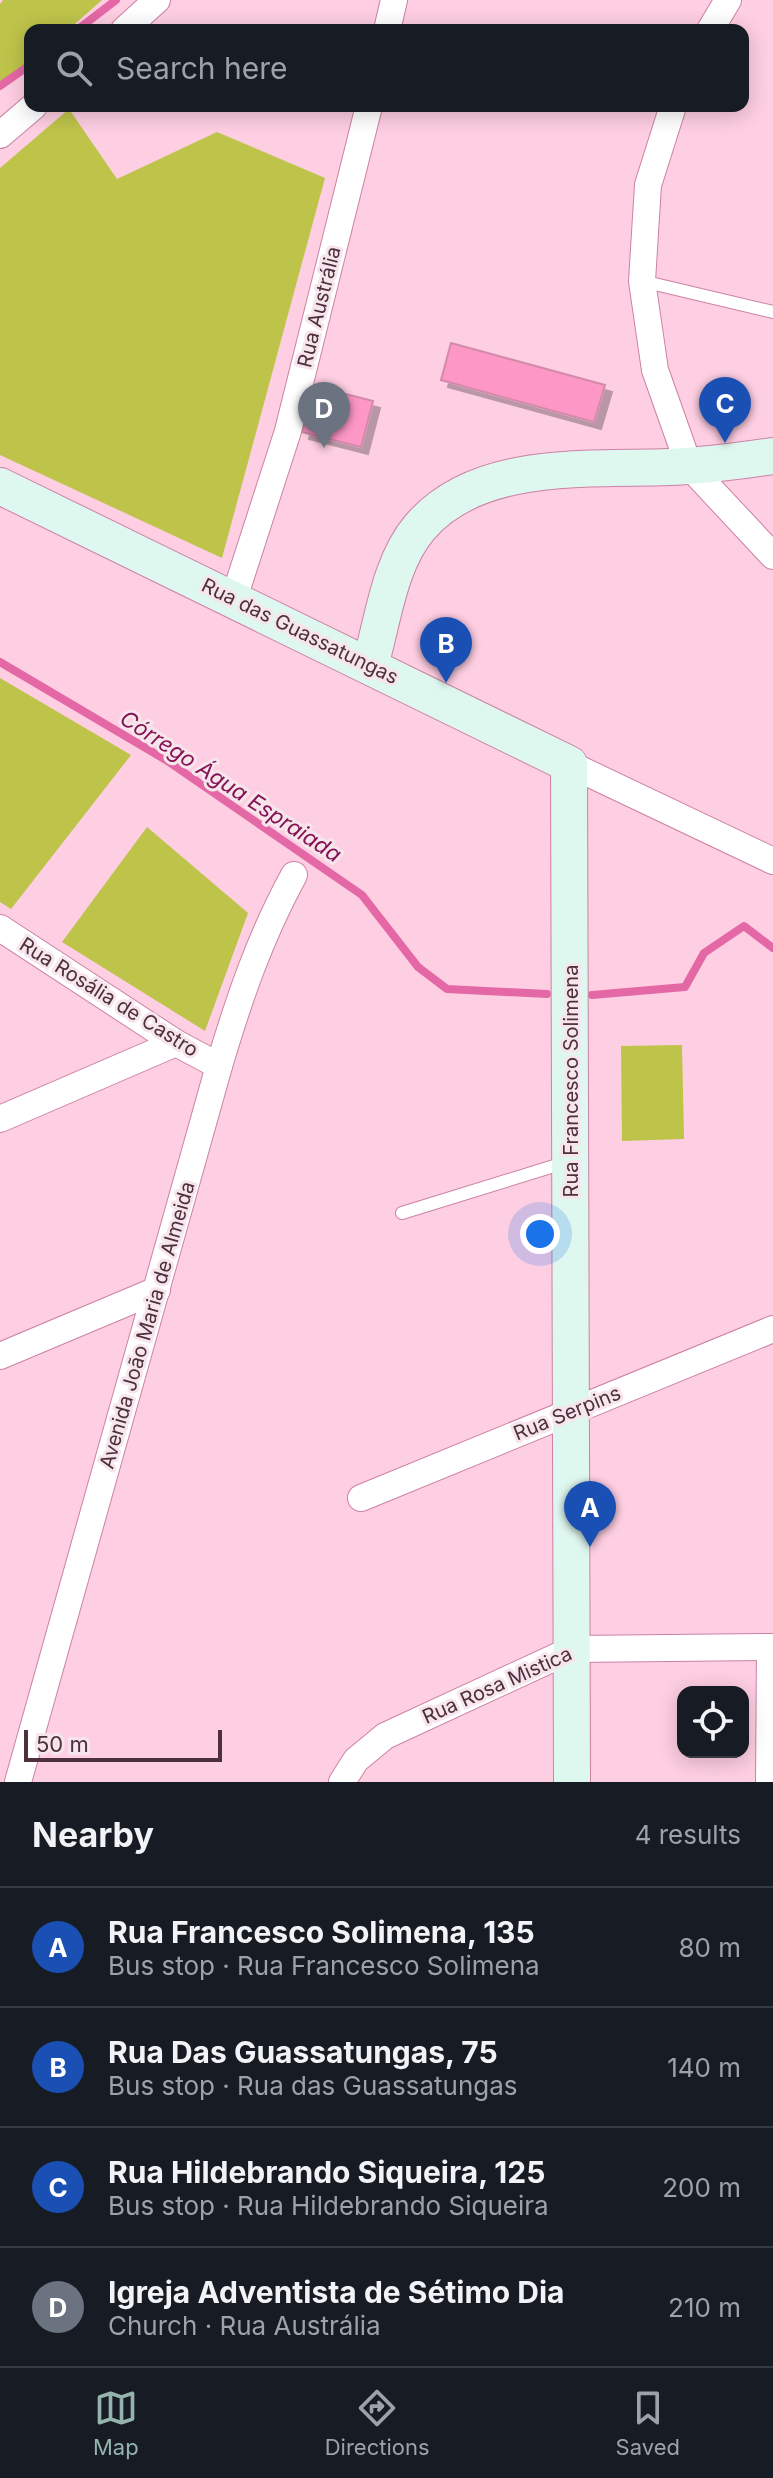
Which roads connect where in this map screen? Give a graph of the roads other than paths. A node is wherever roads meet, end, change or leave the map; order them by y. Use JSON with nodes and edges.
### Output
{"nodes":[{"id":1,"x":157,"y":0,"type":"edge"},
{"id":2,"x":394,"y":0,"type":"edge"},
{"id":3,"x":728,"y":0,"type":"edge"},
{"id":4,"x":131,"y":24,"type":"edge"},
{"id":5,"x":388,"y":24,"type":"edge"},
{"id":6,"x":714,"y":24,"type":"edge"},
{"id":7,"x":27,"y":112,"type":"edge"},
{"id":8,"x":368,"y":112,"type":"edge"},
{"id":9,"x":671,"y":112,"type":"edge"},
{"id":10,"x":0,"y":135,"type":"edge"},
{"id":11,"x":642,"y":281,"type":"junction"},
{"id":12,"x":773,"y":312,"type":"edge"},
{"id":13,"x":773,"y":456,"type":"edge"},
{"id":14,"x":689,"y":466,"type":"junction"},
{"id":15,"x":0,"y":486,"type":"edge"},
{"id":16,"x":773,"y":556,"type":"edge"},
{"id":17,"x":234,"y":598,"type":"junction"},
{"id":18,"x":370,"y":665,"type":"junction"},
{"id":19,"x":569,"y":764,"type":"junction"},
{"id":20,"x":773,"y":861,"type":"edge"},
{"id":21,"x":294,"y":875,"type":"dead end"},
{"id":22,"x":0,"y":928,"type":"edge"},
{"id":23,"x":176,"y":1043,"type":"junction"},
{"id":24,"x":219,"y":1066,"type":"junction"},
{"id":25,"x":0,"y":1119,"type":"edge"},
{"id":26,"x":571,"y":1160,"type":"junction"},
{"id":27,"x":402,"y":1213,"type":"dead end"},
{"id":28,"x":157,"y":1290,"type":"junction"},
{"id":29,"x":773,"y":1329,"type":"edge"},
{"id":30,"x":0,"y":1356,"type":"edge"},
{"id":31,"x":570,"y":1412,"type":"junction"},
{"id":32,"x":361,"y":1498,"type":"dead end"},
{"id":33,"x":772,"y":1647,"type":"edge"},
{"id":34,"x":573,"y":1649,"type":"junction"},
{"id":35,"x":18,"y":1782,"type":"edge"},
{"id":36,"x":342,"y":1782,"type":"edge"},
{"id":37,"x":572,"y":1782,"type":"edge"},
{"id":38,"x":769,"y":1782,"type":"edge"}],
"edges":[{"from":1,"to":4,"type":"street"},
{"from":2,"to":5,"type":"street"},
{"from":3,"to":6,"type":"street"},
{"from":7,"to":10,"type":"street"},
{"from":8,"to":17,"type":"street","name":"Rua Austrália"},
{"from":9,"to":11,"type":"street"},
{"from":11,"to":12,"type":"lane"},
{"from":11,"to":14,"type":"street"},
{"from":13,"to":14,"type":"street"},
{"from":14,"to":16,"type":"street"},
{"from":14,"to":18,"type":"street"},
{"from":15,"to":17,"type":"street","name":"Rua das Guassatungas"},
{"from":17,"to":18,"type":"street","name":"Rua das Guassatungas"},
{"from":18,"to":19,"type":"street","name":"Rua das Guassatungas"},
{"from":19,"to":20,"type":"street","name":"Rua das Guassatungas"},
{"from":19,"to":26,"type":"street","name":"Rua Francesco Solimena"},
{"from":21,"to":24,"type":"street","name":"Avenida João Maria de Almeida"},
{"from":22,"to":23,"type":"street","name":"Rua Rosália de Castro"},
{"from":23,"to":24,"type":"street","name":"Rua Rosália de Castro"},
{"from":23,"to":25,"type":"street"},
{"from":24,"to":28,"type":"street","name":"Avenida João Maria de Almeida"},
{"from":26,"to":27,"type":"lane"},
{"from":26,"to":31,"type":"street","name":"Rua Francesco Solimena"},
{"from":28,"to":30,"type":"street"},
{"from":28,"to":35,"type":"street","name":"Avenida João Maria de Almeida"},
{"from":29,"to":31,"type":"street","name":"Rua Serpins"},
{"from":31,"to":32,"type":"street","name":"Rua Serpins"},
{"from":31,"to":34,"type":"street","name":"Rua Francesco Solimena"},
{"from":33,"to":34,"type":"street","name":"Rua Rosa Mistica"},
{"from":33,"to":38,"type":"street"},
{"from":34,"to":36,"type":"street","name":"Rua Rosa Mistica"},
{"from":34,"to":37,"type":"street","name":"Rua Francesco Solimena"}]}
